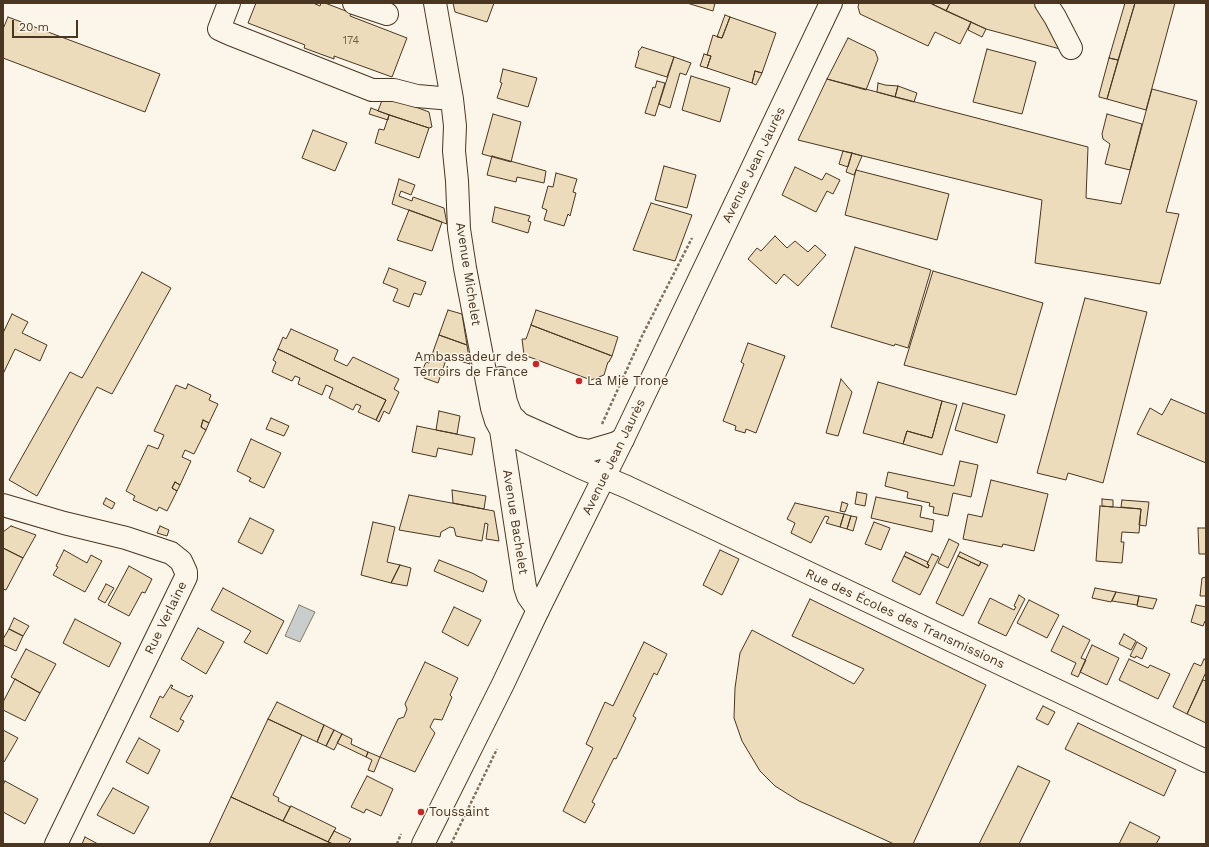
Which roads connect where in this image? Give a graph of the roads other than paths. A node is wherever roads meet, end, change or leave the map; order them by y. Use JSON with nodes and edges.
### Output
{"nodes":[{"id":1,"x":214,"y":3,"type":"edge"},
{"id":2,"x":229,"y":3,"type":"edge"},
{"id":3,"x":354,"y":3,"type":"edge"},
{"id":4,"x":435,"y":3,"type":"edge"},
{"id":5,"x":832,"y":3,"type":"edge"},
{"id":6,"x":1046,"y":3,"type":"edge"},
{"id":7,"x":387,"y":14,"type":"dead end"},
{"id":8,"x":219,"y":29,"type":"junction"},
{"id":9,"x":1071,"y":48,"type":"dead end"},
{"id":10,"x":452,"y":99,"type":"junction"},
{"id":11,"x":458,"y":181,"type":"junction"},
{"id":12,"x":501,"y":430,"type":"junction"},
{"id":13,"x":623,"y":439,"type":"junction"},
{"id":14,"x":604,"y":477,"type":"junction"},
{"id":15,"x":3,"y":505,"type":"edge"},
{"id":16,"x":538,"y":610,"type":"junction"},
{"id":17,"x":1206,"y":762,"type":"edge"},
{"id":18,"x":56,"y":844,"type":"edge"},
{"id":19,"x":423,"y":844,"type":"edge"}],
"edges":[{"from":1,"to":8,"type":"street"},
{"from":2,"to":8,"type":"street"},
{"from":3,"to":7,"type":"street"},
{"from":4,"to":10,"type":"street","name":"Avenue Michelet"},
{"from":5,"to":13,"type":"street","name":"Avenue Jean Jaurès"},
{"from":6,"to":9,"type":"street"},
{"from":8,"to":10,"type":"street"},
{"from":10,"to":11,"type":"street","name":"Avenue Michelet"},
{"from":11,"to":12,"type":"street","name":"Avenue Michelet"},
{"from":11,"to":13,"type":"street"},
{"from":12,"to":14,"type":"street"},
{"from":12,"to":16,"type":"street","name":"Avenue Bachelet"},
{"from":13,"to":14,"type":"street","name":"Avenue Jean Jaurès"},
{"from":14,"to":16,"type":"street","name":"Avenue Jean Jaurès"},
{"from":14,"to":17,"type":"street","name":"Rue des Écoles des Transmissions"},
{"from":15,"to":18,"type":"street","name":"Rue Verlaine"},
{"from":16,"to":19,"type":"street","name":"Avenue Jean Jaurès"}]}
